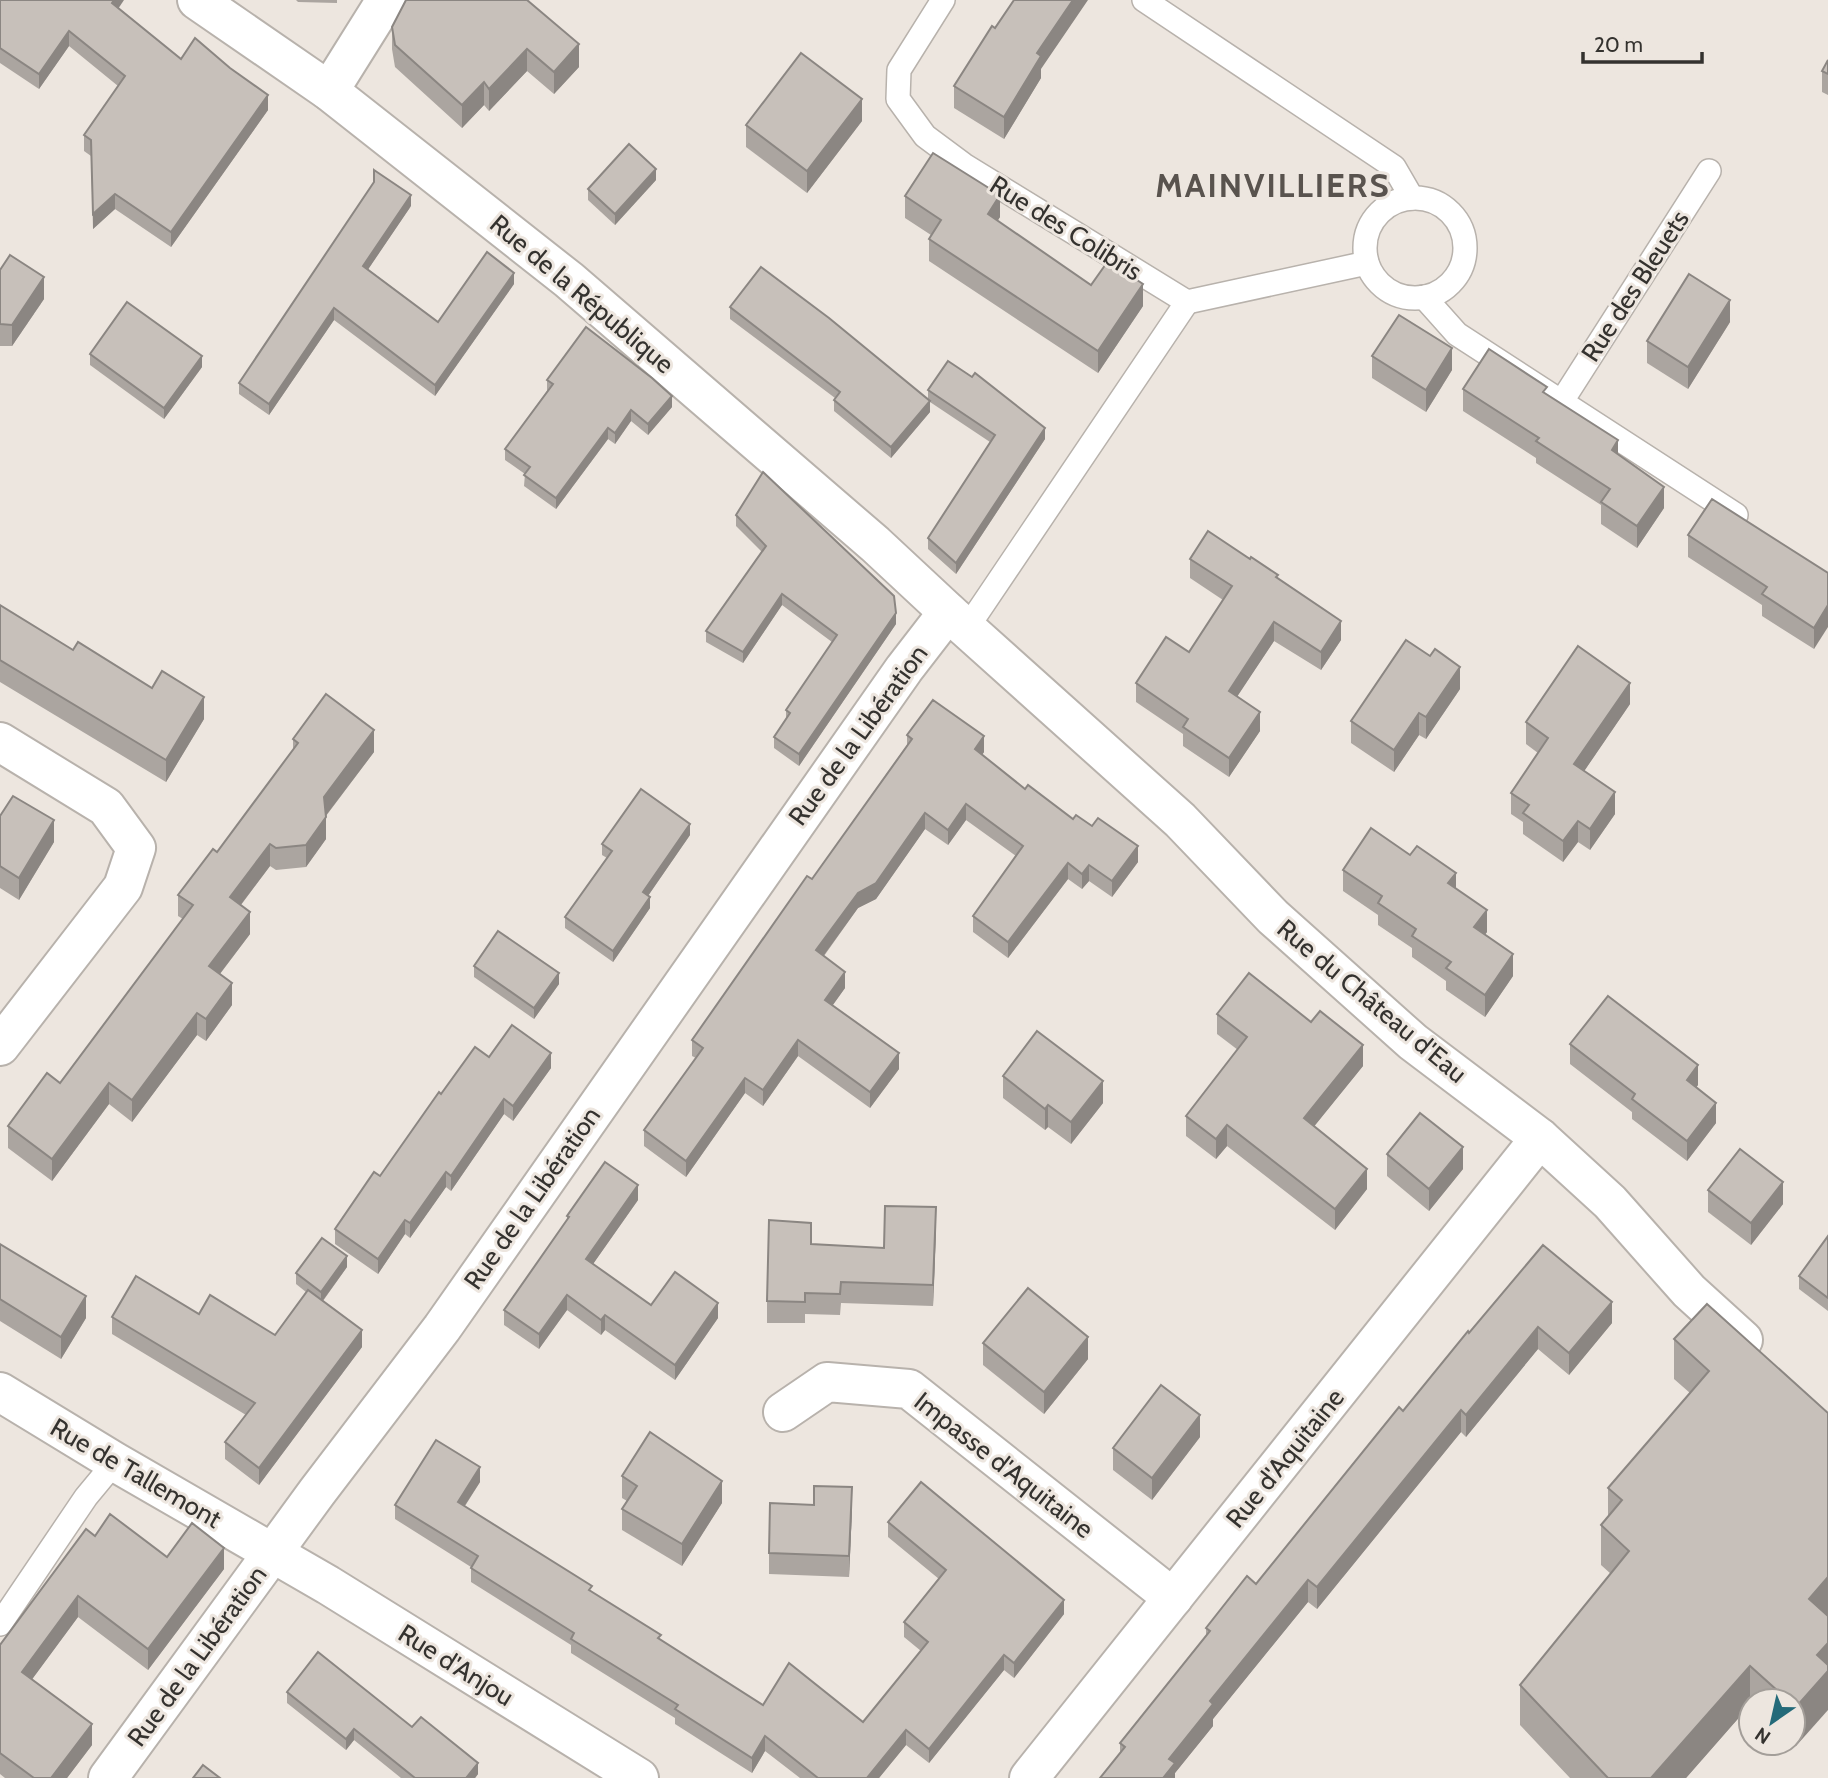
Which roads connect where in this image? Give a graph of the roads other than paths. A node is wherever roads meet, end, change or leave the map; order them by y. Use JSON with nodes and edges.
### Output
{"nodes":[{"id":1,"x":197,"y":0,"type":"edge"},
{"id":2,"x":386,"y":0,"type":"edge"},
{"id":3,"x":943,"y":0,"type":"edge"},
{"id":4,"x":1144,"y":0,"type":"edge"},
{"id":5,"x":329,"y":91,"type":"junction"},
{"id":6,"x":1709,"y":172,"type":"dead end"},
{"id":7,"x":1412,"y":198,"type":"junction"},
{"id":8,"x":1367,"y":263,"type":"junction"},
{"id":9,"x":1424,"y":298,"type":"junction"},
{"id":10,"x":1187,"y":302,"type":"junction"},
{"id":11,"x":1562,"y":401,"type":"junction"},
{"id":12,"x":1759,"y":529,"type":"edge"},
{"id":13,"x":957,"y":620,"type":"junction"},
{"id":14,"x":0,"y":741,"type":"edge"},
{"id":15,"x":0,"y":1046,"type":"edge"},
{"id":16,"x":1540,"y":1138,"type":"junction"},
{"id":17,"x":1768,"y":1362,"type":"edge"},
{"id":18,"x":0,"y":1392,"type":"edge"},
{"id":19,"x":783,"y":1412,"type":"dead end"},
{"id":20,"x":115,"y":1462,"type":"junction"},
{"id":21,"x":273,"y":1552,"type":"junction"},
{"id":22,"x":1173,"y":1598,"type":"junction"},
{"id":23,"x":0,"y":1624,"type":"edge"},
{"id":24,"x":108,"y":1778,"type":"edge"},
{"id":25,"x":639,"y":1778,"type":"edge"},
{"id":26,"x":1029,"y":1778,"type":"edge"}],
"edges":[{"from":1,"to":5,"type":"street","name":"Rue de la République"},
{"from":2,"to":5,"type":"street"},
{"from":3,"to":10,"type":"lane","name":"Rue des Colibris"},
{"from":4,"to":7,"type":"lane"},
{"from":5,"to":13,"type":"street","name":"Rue de la République"},
{"from":6,"to":11,"type":"lane","name":"Rue des Bleuets"},
{"from":7,"to":8,"type":"lane"},
{"from":7,"to":9,"type":"lane"},
{"from":8,"to":9,"type":"lane"},
{"from":8,"to":10,"type":"lane"},
{"from":9,"to":11,"type":"lane"},
{"from":10,"to":13,"type":"lane"},
{"from":11,"to":12,"type":"lane"},
{"from":13,"to":16,"type":"street","name":"Rue du Château d'Eau"},
{"from":13,"to":21,"type":"street","name":"Rue de la Libération"},
{"from":14,"to":15,"type":"street"},
{"from":16,"to":17,"type":"street","name":"Rue du Château d'Eau"},
{"from":16,"to":22,"type":"street","name":"Rue d'Aquitaine"},
{"from":18,"to":20,"type":"street","name":"Rue de Tallemont"},
{"from":19,"to":22,"type":"street","name":"Impasse d'Aquitaine"},
{"from":20,"to":21,"type":"street","name":"Rue de Tallemont"},
{"from":20,"to":23,"type":"lane"},
{"from":21,"to":24,"type":"street","name":"Rue de la Libération"},
{"from":21,"to":25,"type":"street","name":"Rue d'Anjou"},
{"from":22,"to":26,"type":"street","name":"Rue d'Aquitaine"}]}
